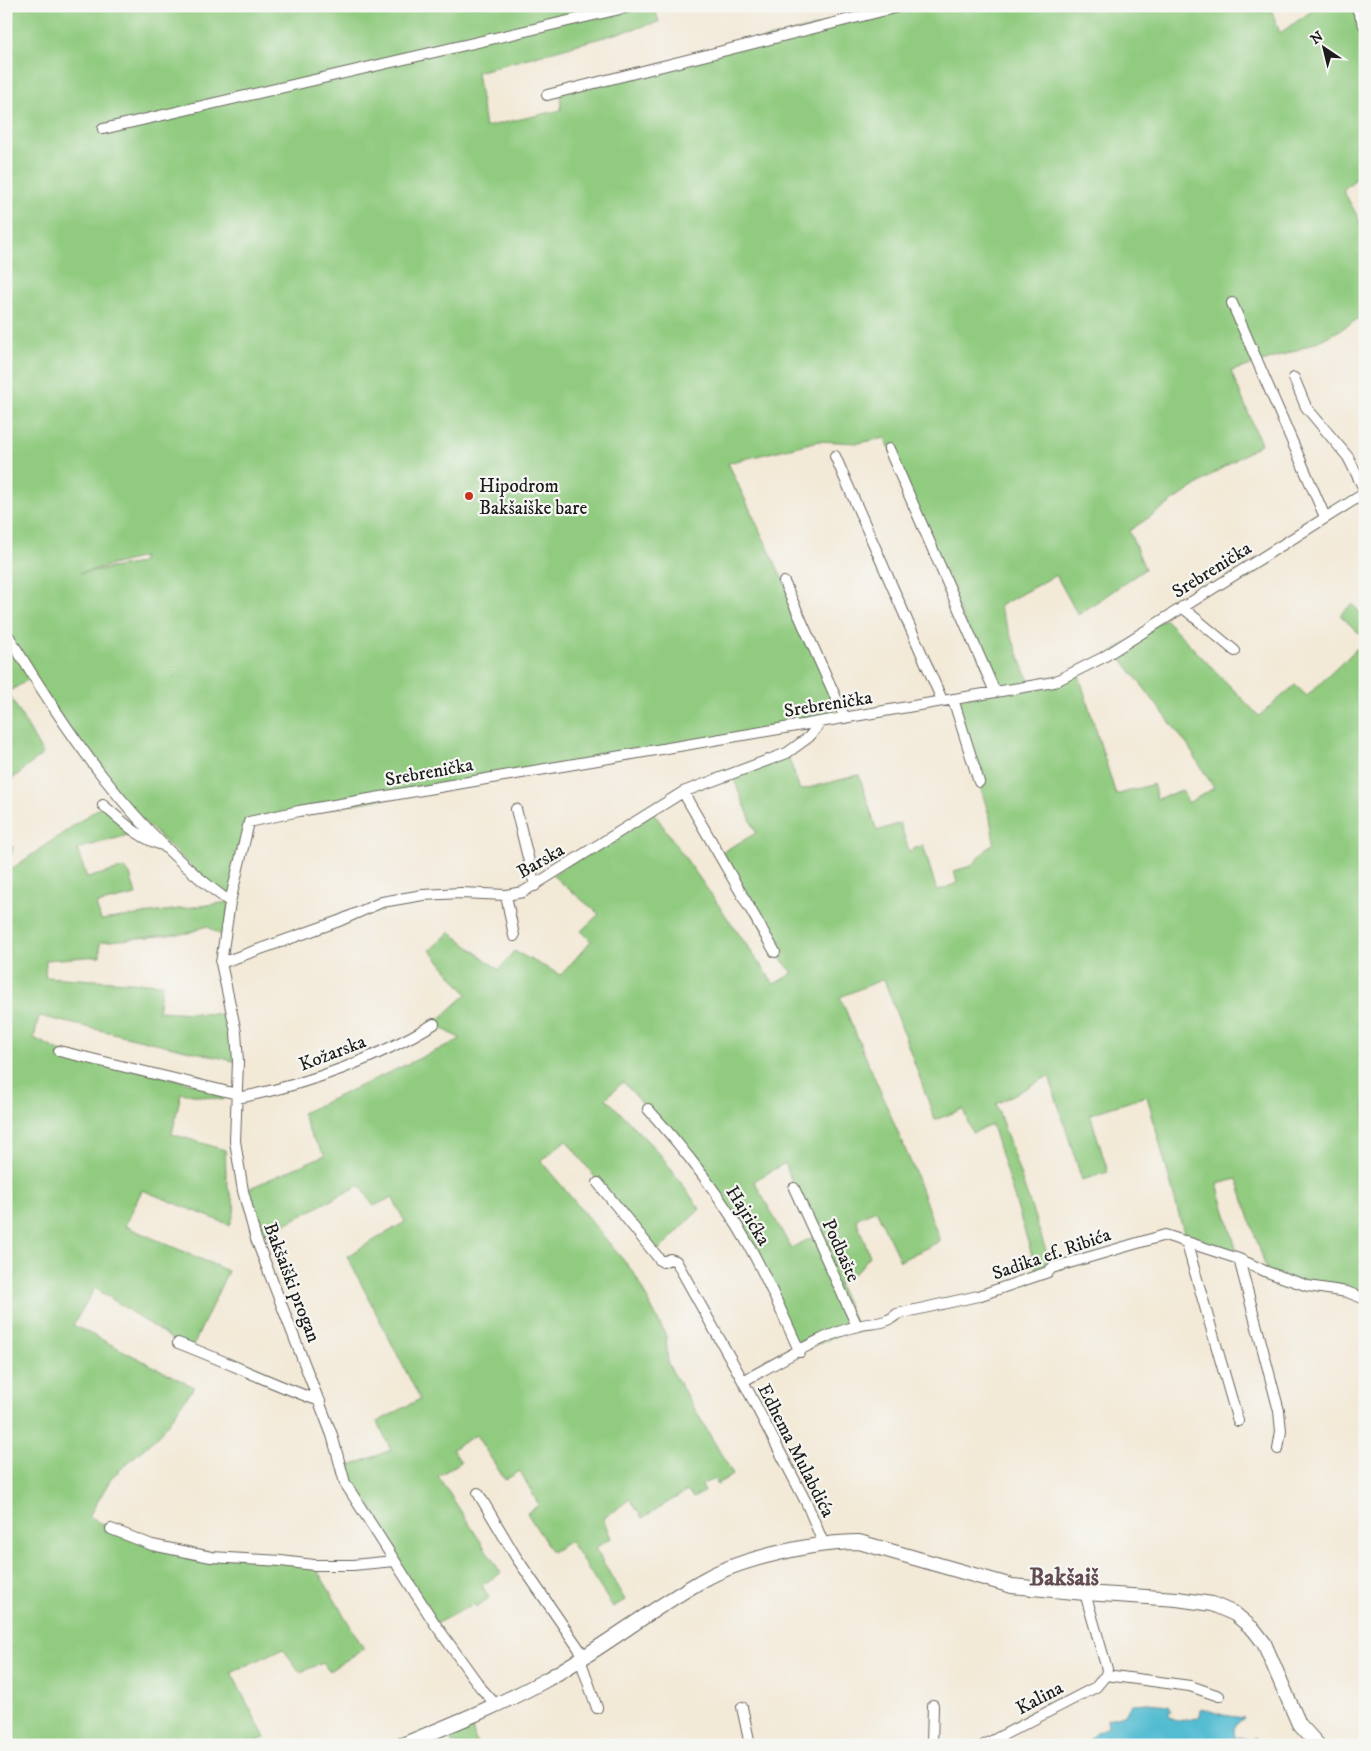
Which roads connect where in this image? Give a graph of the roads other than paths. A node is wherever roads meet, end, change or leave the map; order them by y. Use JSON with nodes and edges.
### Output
{"nodes":[{"id":1,"x":633,"y":6,"type":"edge"},
{"id":2,"x":902,"y":6,"type":"edge"},
{"id":3,"x":1356,"y":6,"type":"edge"},
{"id":4,"x":1365,"y":27,"type":"edge"},
{"id":5,"x":547,"y":95,"type":"dead end"},
{"id":6,"x":103,"y":130,"type":"dead end"},
{"id":7,"x":1232,"y":303,"type":"dead end"},
{"id":8,"x":1294,"y":378,"type":"dead end"},
{"id":9,"x":889,"y":450,"type":"dead end"},
{"id":10,"x":835,"y":456,"type":"dead end"},
{"id":11,"x":1365,"y":492,"type":"edge"},
{"id":12,"x":1326,"y":517,"type":"junction"},
{"id":13,"x":784,"y":582,"type":"dead end"},
{"id":14,"x":1182,"y":607,"type":"junction"},
{"id":15,"x":6,"y":632,"type":"edge"},
{"id":16,"x":1235,"y":651,"type":"dead end"},
{"id":17,"x":995,"y":692,"type":"junction"},
{"id":18,"x":948,"y":699,"type":"junction"},
{"id":19,"x":845,"y":718,"type":"junction"},
{"id":20,"x":820,"y":722,"type":"junction"},
{"id":21,"x":979,"y":782,"type":"dead end"},
{"id":22,"x":684,"y":792,"type":"junction"},
{"id":23,"x":103,"y":805,"type":"dead end"},
{"id":24,"x":516,"y":809,"type":"dead end"},
{"id":25,"x":249,"y":822,"type":"joint"},
{"id":26,"x":166,"y":847,"type":"junction"},
{"id":27,"x":535,"y":886,"type":"junction"},
{"id":28,"x":506,"y":895,"type":"junction"},
{"id":29,"x":230,"y":902,"type":"junction"},
{"id":30,"x":514,"y":936,"type":"dead end"},
{"id":31,"x":775,"y":952,"type":"dead end"},
{"id":32,"x":221,"y":963,"type":"junction"},
{"id":33,"x":434,"y":1024,"type":"dead end"},
{"id":34,"x":59,"y":1051,"type":"dead end"},
{"id":35,"x":237,"y":1096,"type":"junction"},
{"id":36,"x":648,"y":1109,"type":"dead end"},
{"id":37,"x":598,"y":1183,"type":"dead end"},
{"id":38,"x":794,"y":1188,"type":"dead end"},
{"id":39,"x":1186,"y":1241,"type":"junction"},
{"id":40,"x":1239,"y":1259,"type":"junction"},
{"id":41,"x":1365,"y":1299,"type":"edge"},
{"id":42,"x":856,"y":1326,"type":"junction"},
{"id":43,"x":178,"y":1343,"type":"dead end"},
{"id":44,"x":800,"y":1352,"type":"junction"},
{"id":45,"x":753,"y":1376,"type":"joint"},
{"id":46,"x":743,"y":1381,"type":"junction"},
{"id":47,"x":320,"y":1400,"type":"junction"},
{"id":48,"x":1238,"y":1421,"type":"dead end"},
{"id":49,"x":1278,"y":1449,"type":"dead end"},
{"id":50,"x":478,"y":1493,"type":"dead end"},
{"id":51,"x":111,"y":1529,"type":"dead end"},
{"id":52,"x":824,"y":1545,"type":"junction"},
{"id":53,"x":394,"y":1561,"type":"junction"},
{"id":54,"x":1085,"y":1594,"type":"junction"},
{"id":55,"x":582,"y":1658,"type":"junction"},
{"id":56,"x":1106,"y":1675,"type":"junction"},
{"id":57,"x":1219,"y":1696,"type":"dead end"},
{"id":58,"x":932,"y":1704,"type":"dead end"},
{"id":59,"x":496,"y":1706,"type":"junction"},
{"id":60,"x":742,"y":1707,"type":"dead end"},
{"id":61,"x":598,"y":1708,"type":"dead end"},
{"id":62,"x":402,"y":1745,"type":"edge"},
{"id":63,"x":750,"y":1745,"type":"edge"},
{"id":64,"x":932,"y":1745,"type":"edge"},
{"id":65,"x":984,"y":1745,"type":"edge"},
{"id":66,"x":1318,"y":1745,"type":"edge"}],
"edges":[{"from":1,"to":6,"type":"street"},
{"from":2,"to":5,"type":"street"},
{"from":3,"to":4,"type":"street"},
{"from":7,"to":12,"type":"street"},
{"from":8,"to":11,"type":"street"},
{"from":9,"to":17,"type":"street"},
{"from":10,"to":18,"type":"street"},
{"from":11,"to":12,"type":"street","name":"Srebrenička"},
{"from":12,"to":14,"type":"street","name":"Srebrenička"},
{"from":13,"to":19,"type":"street"},
{"from":14,"to":16,"type":"street"},
{"from":14,"to":17,"type":"street","name":"Srebrenička"},
{"from":15,"to":26,"type":"street"},
{"from":17,"to":18,"type":"street","name":"Srebrenička"},
{"from":18,"to":19,"type":"street","name":"Srebrenička"},
{"from":18,"to":21,"type":"street"},
{"from":19,"to":20,"type":"street","name":"Srebrenička"},
{"from":20,"to":22,"type":"street","name":"Barska"},
{"from":20,"to":25,"type":"street","name":"Srebrenička"},
{"from":22,"to":27,"type":"street","name":"Barska"},
{"from":22,"to":31,"type":"street"},
{"from":23,"to":26,"type":"street"},
{"from":24,"to":27,"type":"street"},
{"from":25,"to":29,"type":"street","name":"Bakšaiški progan"},
{"from":26,"to":29,"type":"street"},
{"from":27,"to":28,"type":"street","name":"Barska"},
{"from":28,"to":30,"type":"street"},
{"from":28,"to":32,"type":"street","name":"Barska"},
{"from":29,"to":32,"type":"street","name":"Bakšaiški progan"},
{"from":32,"to":35,"type":"street","name":"Bakšaiški progan"},
{"from":33,"to":35,"type":"street","name":"Kožarska"},
{"from":34,"to":35,"type":"street"},
{"from":35,"to":47,"type":"street","name":"Bakšaiški progan"},
{"from":36,"to":44,"type":"street","name":"Hajrićka"},
{"from":37,"to":46,"type":"street"},
{"from":38,"to":42,"type":"street","name":"Podbašte"},
{"from":39,"to":40,"type":"street","name":"Sadika ef. Ribića"},
{"from":39,"to":42,"type":"street","name":"Sadika ef. Ribića"},
{"from":39,"to":48,"type":"street"},
{"from":40,"to":41,"type":"street","name":"Sadika ef. Ribića"},
{"from":40,"to":49,"type":"street"},
{"from":42,"to":44,"type":"street","name":"Sadika ef. Ribića"},
{"from":43,"to":47,"type":"street"},
{"from":44,"to":45,"type":"street","name":"Sadika ef. Ribića"},
{"from":45,"to":46,"type":"street","name":"Edhema Mulabdića"},
{"from":46,"to":52,"type":"street","name":"Edhema Mulabdića"},
{"from":47,"to":53,"type":"street","name":"Bakšaiški progan"},
{"from":50,"to":55,"type":"street"},
{"from":51,"to":53,"type":"street"},
{"from":52,"to":54,"type":"street"},
{"from":52,"to":55,"type":"street"},
{"from":53,"to":59,"type":"street","name":"Bakšaiški progan"},
{"from":54,"to":56,"type":"street"},
{"from":54,"to":66,"type":"street"},
{"from":55,"to":59,"type":"street"},
{"from":55,"to":61,"type":"street"},
{"from":56,"to":57,"type":"street"},
{"from":56,"to":65,"type":"street","name":"Kalina"},
{"from":58,"to":64,"type":"street"},
{"from":59,"to":62,"type":"street"},
{"from":60,"to":63,"type":"street"}]}
